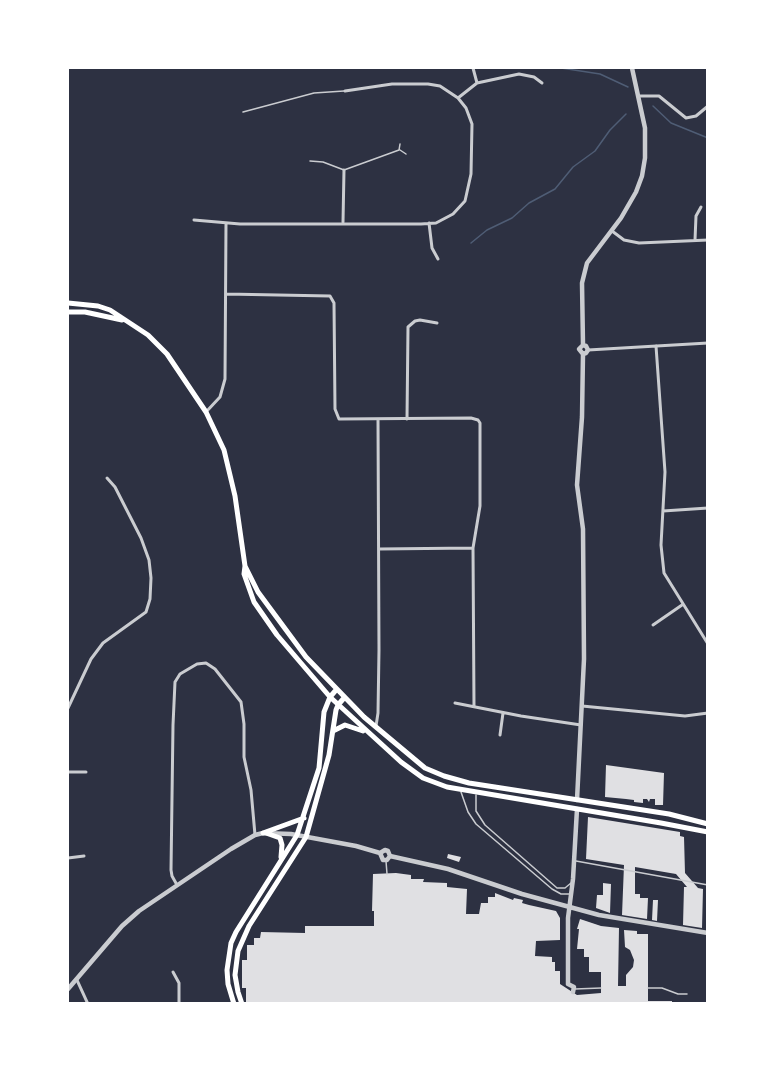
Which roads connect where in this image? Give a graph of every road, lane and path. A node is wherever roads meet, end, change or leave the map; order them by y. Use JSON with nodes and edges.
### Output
{"nodes":[{"id":1,"x":473,"y":68,"type":"edge"},
{"id":2,"x":632,"y":68,"type":"edge"},
{"id":3,"x":477,"y":83,"type":"junction"},
{"id":4,"x":542,"y":83,"type":"dead end"},
{"id":5,"x":345,"y":91,"type":"joint"},
{"id":6,"x":639,"y":96,"type":"junction"},
{"id":7,"x":458,"y":98,"type":"junction"},
{"id":8,"x":708,"y":106,"type":"edge"},
{"id":9,"x":243,"y":112,"type":"dead end"},
{"id":10,"x":400,"y":144,"type":"dead end"},
{"id":11,"x":399,"y":150,"type":"junction"},
{"id":12,"x":406,"y":154,"type":"dead end"},
{"id":13,"x":310,"y":161,"type":"dead end"},
{"id":14,"x":344,"y":170,"type":"junction"},
{"id":15,"x":701,"y":207,"type":"dead end"},
{"id":16,"x":194,"y":220,"type":"dead end"},
{"id":17,"x":343,"y":222,"type":"junction"},
{"id":18,"x":226,"y":223,"type":"junction"},
{"id":19,"x":429,"y":223,"type":"junction"},
{"id":20,"x":612,"y":231,"type":"junction"},
{"id":21,"x":695,"y":240,"type":"junction"},
{"id":22,"x":708,"y":240,"type":"edge"},
{"id":23,"x":438,"y":259,"type":"dead end"},
{"id":24,"x":226,"y":294,"type":"junction"},
{"id":25,"x":68,"y":303,"type":"edge"},
{"id":26,"x":68,"y":312,"type":"edge"},
{"id":27,"x":126,"y":321,"type":"junction"},
{"id":28,"x":437,"y":323,"type":"dead end"},
{"id":29,"x":708,"y":343,"type":"edge"},
{"id":30,"x":583,"y":345,"type":"junction"},
{"id":31,"x":656,"y":346,"type":"junction"},
{"id":32,"x":588,"y":350,"type":"junction"},
{"id":33,"x":583,"y":354,"type":"junction"},
{"id":34,"x":206,"y":412,"type":"junction"},
{"id":35,"x":378,"y":419,"type":"junction"},
{"id":36,"x":407,"y":419,"type":"junction"},
{"id":37,"x":107,"y":478,"type":"dead end"},
{"id":38,"x":708,"y":508,"type":"edge"},
{"id":39,"x":663,"y":511,"type":"junction"},
{"id":40,"x":473,"y":548,"type":"junction"},
{"id":41,"x":379,"y":549,"type":"junction"},
{"id":42,"x":245,"y":566,"type":"junction"},
{"id":43,"x":682,"y":605,"type":"junction"},
{"id":44,"x":653,"y":625,"type":"dead end"},
{"id":45,"x":708,"y":644,"type":"edge"},
{"id":46,"x":336,"y":690,"type":"junction"},
{"id":47,"x":330,"y":697,"type":"junction"},
{"id":48,"x":344,"y":698,"type":"junction"},
{"id":49,"x":455,"y":703,"type":"dead end"},
{"id":50,"x":338,"y":705,"type":"junction"},
{"id":51,"x":474,"y":706,"type":"junction"},
{"id":52,"x":582,"y":706,"type":"junction"},
{"id":53,"x":68,"y":708,"type":"edge"},
{"id":54,"x":503,"y":713,"type":"junction"},
{"id":55,"x":708,"y":713,"type":"edge"},
{"id":56,"x":581,"y":725,"type":"junction"},
{"id":57,"x":375,"y":728,"type":"junction"},
{"id":58,"x":332,"y":733,"type":"junction"},
{"id":59,"x":372,"y":735,"type":"junction"},
{"id":60,"x":500,"y":735,"type":"dead end"},
{"id":61,"x":68,"y":772,"type":"edge"},
{"id":62,"x":86,"y":772,"type":"dead end"},
{"id":63,"x":478,"y":785,"type":"junction"},
{"id":64,"x":460,"y":790,"type":"junction"},
{"id":65,"x":476,"y":794,"type":"junction"},
{"id":66,"x":577,"y":800,"type":"junction"},
{"id":67,"x":577,"y":809,"type":"junction"},
{"id":68,"x":304,"y":818,"type":"junction"},
{"id":69,"x":708,"y":824,"type":"edge"},
{"id":70,"x":708,"y":832,"type":"edge"},
{"id":71,"x":264,"y":833,"type":"junction"},
{"id":72,"x":255,"y":835,"type":"junction"},
{"id":73,"x":297,"y":835,"type":"junction"},
{"id":74,"x":306,"y":837,"type":"junction"},
{"id":75,"x":380,"y":853,"type":"junction"},
{"id":76,"x":84,"y":856,"type":"dead end"},
{"id":77,"x":68,"y":858,"type":"edge"},
{"id":78,"x":388,"y":858,"type":"junction"},
{"id":79,"x":574,"y":861,"type":"junction"},
{"id":80,"x":280,"y":862,"type":"junction"},
{"id":81,"x":387,"y":874,"type":"dead end"},
{"id":82,"x":573,"y":879,"type":"junction"},
{"id":83,"x":177,"y":885,"type":"junction"},
{"id":84,"x":708,"y":885,"type":"edge"},
{"id":85,"x":572,"y":891,"type":"junction"},
{"id":86,"x":570,"y":907,"type":"junction"},
{"id":87,"x":708,"y":933,"type":"edge"},
{"id":88,"x":173,"y":972,"type":"dead end"},
{"id":89,"x":77,"y":980,"type":"junction"},
{"id":90,"x":601,"y":988,"type":"dead end"},
{"id":91,"x":648,"y":988,"type":"dead end"},
{"id":92,"x":68,"y":989,"type":"edge"},
{"id":93,"x":573,"y":991,"type":"joint"},
{"id":94,"x":687,"y":994,"type":"dead end"},
{"id":95,"x":88,"y":1004,"type":"edge"},
{"id":96,"x":179,"y":1004,"type":"edge"},
{"id":97,"x":234,"y":1004,"type":"edge"},
{"id":98,"x":242,"y":1004,"type":"edge"}],
"edges":[{"from":1,"to":3,"type":"street"},
{"from":2,"to":6,"type":"street"},
{"from":3,"to":4,"type":"street"},
{"from":3,"to":7,"type":"street"},
{"from":5,"to":7,"type":"street"},
{"from":5,"to":9,"type":"lane"},
{"from":6,"to":8,"type":"street"},
{"from":6,"to":20,"type":"street"},
{"from":7,"to":19,"type":"street"},
{"from":10,"to":11,"type":"lane"},
{"from":11,"to":12,"type":"lane"},
{"from":11,"to":14,"type":"lane"},
{"from":13,"to":14,"type":"lane"},
{"from":14,"to":17,"type":"street"},
{"from":15,"to":21,"type":"street"},
{"from":16,"to":18,"type":"street"},
{"from":17,"to":18,"type":"street"},
{"from":17,"to":19,"type":"street"},
{"from":18,"to":24,"type":"street"},
{"from":19,"to":23,"type":"street"},
{"from":20,"to":21,"type":"street"},
{"from":20,"to":30,"type":"street"},
{"from":21,"to":22,"type":"street"},
{"from":24,"to":34,"type":"street"},
{"from":24,"to":35,"type":"street"},
{"from":25,"to":27,"type":"main road"},
{"from":26,"to":27,"type":"main road"},
{"from":27,"to":34,"type":"main road"},
{"from":28,"to":36,"type":"street"},
{"from":29,"to":31,"type":"street"},
{"from":30,"to":32,"type":"street"},
{"from":30,"to":33,"type":"street"},
{"from":31,"to":32,"type":"street"},
{"from":31,"to":39,"type":"street"},
{"from":32,"to":33,"type":"street"},
{"from":33,"to":52,"type":"street"},
{"from":34,"to":42,"type":"main road"},
{"from":35,"to":36,"type":"street"},
{"from":35,"to":41,"type":"street"},
{"from":36,"to":40,"type":"street"},
{"from":37,"to":53,"type":"street"},
{"from":38,"to":39,"type":"street"},
{"from":39,"to":43,"type":"street"},
{"from":40,"to":41,"type":"street"},
{"from":40,"to":51,"type":"street"},
{"from":41,"to":57,"type":"street"},
{"from":42,"to":46,"type":"main road"},
{"from":42,"to":47,"type":"main road"},
{"from":43,"to":44,"type":"street"},
{"from":43,"to":45,"type":"street"},
{"from":46,"to":47,"type":"main road"},
{"from":46,"to":48,"type":"main road"},
{"from":47,"to":50,"type":"main road"},
{"from":47,"to":68,"type":"main road"},
{"from":48,"to":50,"type":"main road"},
{"from":48,"to":57,"type":"main road"},
{"from":49,"to":51,"type":"street"},
{"from":50,"to":58,"type":"main road"},
{"from":50,"to":59,"type":"main road"},
{"from":51,"to":54,"type":"street"},
{"from":52,"to":55,"type":"street"},
{"from":52,"to":56,"type":"street"},
{"from":54,"to":56,"type":"street"},
{"from":54,"to":60,"type":"street"},
{"from":56,"to":66,"type":"street"},
{"from":57,"to":59,"type":"main road"},
{"from":57,"to":63,"type":"main road"},
{"from":58,"to":59,"type":"main road"},
{"from":58,"to":74,"type":"main road"},
{"from":59,"to":64,"type":"main road"},
{"from":61,"to":62,"type":"street"},
{"from":63,"to":65,"type":"main road"},
{"from":63,"to":66,"type":"main road"},
{"from":64,"to":65,"type":"main road"},
{"from":64,"to":85,"type":"lane"},
{"from":65,"to":67,"type":"main road"},
{"from":65,"to":82,"type":"lane"},
{"from":66,"to":67,"type":"main road"},
{"from":66,"to":69,"type":"main road"},
{"from":67,"to":70,"type":"main road"},
{"from":67,"to":79,"type":"street"},
{"from":68,"to":71,"type":"main road"},
{"from":68,"to":73,"type":"main road"},
{"from":71,"to":72,"type":"street"},
{"from":71,"to":73,"type":"street"},
{"from":71,"to":80,"type":"main road"},
{"from":72,"to":83,"type":"street"},
{"from":72,"to":83,"type":"street"},
{"from":73,"to":74,"type":"street"},
{"from":73,"to":80,"type":"main road"},
{"from":74,"to":75,"type":"street"},
{"from":74,"to":98,"type":"main road"},
{"from":75,"to":78,"type":"street"},
{"from":75,"to":78,"type":"street"},
{"from":76,"to":77,"type":"street"},
{"from":78,"to":81,"type":"lane"},
{"from":78,"to":86,"type":"street"},
{"from":79,"to":82,"type":"street"},
{"from":79,"to":84,"type":"lane"},
{"from":80,"to":97,"type":"main road"},
{"from":82,"to":85,"type":"street"},
{"from":83,"to":89,"type":"street"},
{"from":85,"to":86,"type":"street"},
{"from":86,"to":87,"type":"street"},
{"from":86,"to":93,"type":"street"},
{"from":88,"to":96,"type":"street"},
{"from":89,"to":92,"type":"street"},
{"from":89,"to":95,"type":"street"},
{"from":90,"to":93,"type":"lane"},
{"from":91,"to":94,"type":"lane"}]}
